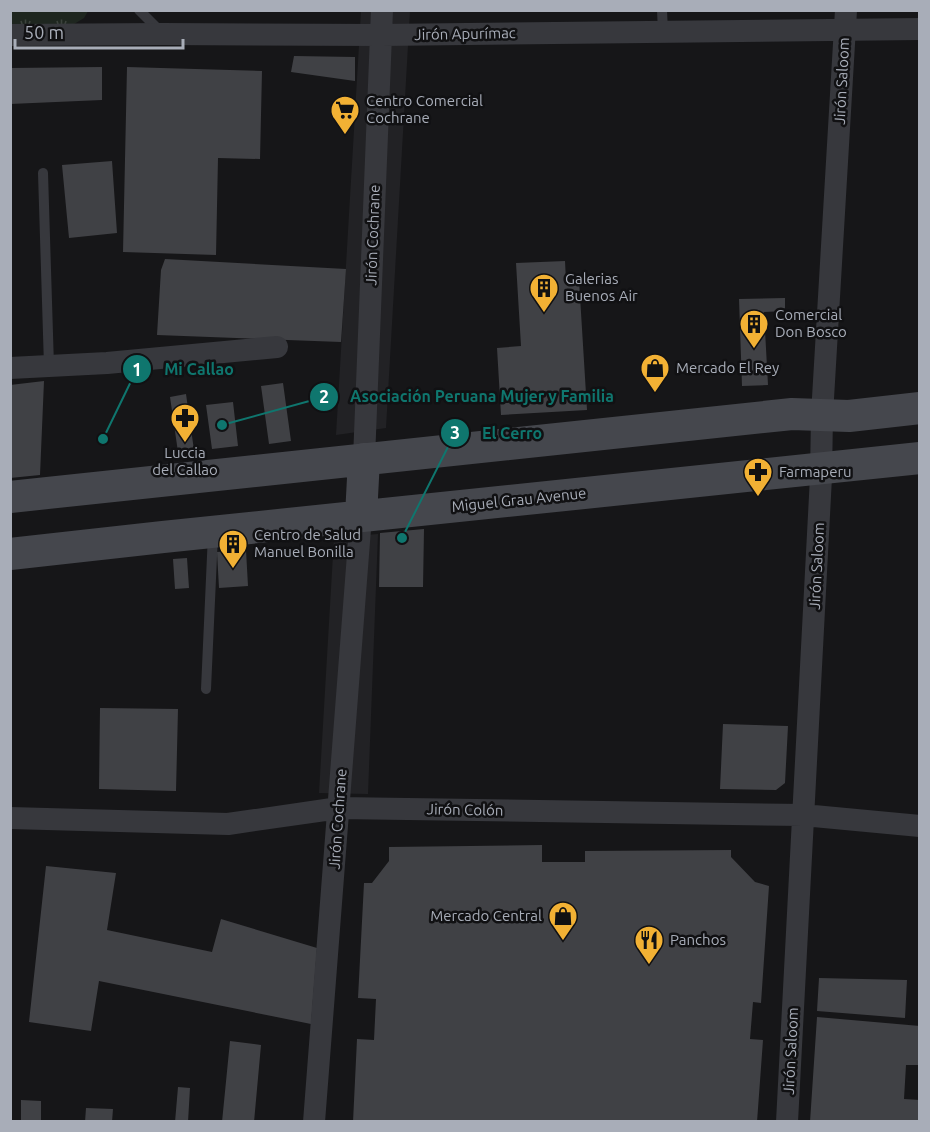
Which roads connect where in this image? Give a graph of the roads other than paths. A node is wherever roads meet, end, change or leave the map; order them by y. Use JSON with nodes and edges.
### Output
{"nodes":[{"id":1,"x":139,"y":10,"type":"edge"},
{"id":2,"x":382,"y":10,"type":"edge"},
{"id":3,"x":845,"y":20,"type":"edge"},
{"id":4,"x":663,"y":21,"type":"edge"},
{"id":5,"x":920,"y":29,"type":"edge"},
{"id":6,"x":162,"y":34,"type":"junction"},
{"id":7,"x":381,"y":35,"type":"junction"},
{"id":8,"x":10,"y":36,"type":"edge"},
{"id":9,"x":43,"y":173,"type":"dead end"},
{"id":10,"x":277,"y":346,"type":"dead end"},
{"id":11,"x":49,"y":366,"type":"junction"},
{"id":12,"x":10,"y":368,"type":"edge"},
{"id":13,"x":920,"y":408,"type":"edge"},
{"id":14,"x":822,"y":415,"type":"junction"},
{"id":15,"x":920,"y":458,"type":"edge"},
{"id":16,"x":364,"y":459,"type":"junction"},
{"id":17,"x":822,"y":468,"type":"junction"},
{"id":18,"x":10,"y":497,"type":"edge"},
{"id":19,"x":361,"y":516,"type":"junction"},
{"id":20,"x":213,"y":532,"type":"junction"},
{"id":21,"x":10,"y":554,"type":"edge"},
{"id":22,"x":206,"y":689,"type":"dead end"},
{"id":23,"x":339,"y":808,"type":"junction"},
{"id":24,"x":803,"y":815,"type":"junction"},
{"id":25,"x":10,"y":818,"type":"edge"},
{"id":26,"x":920,"y":826,"type":"edge"},
{"id":27,"x":314,"y":1122,"type":"edge"},
{"id":28,"x":788,"y":1122,"type":"edge"}],
"edges":[{"from":1,"to":6,"type":"lane"},
{"from":2,"to":7,"type":"street","name":"Jirón Cochrane"},
{"from":3,"to":4,"type":"street","name":"Jirón Apurímac"},
{"from":3,"to":5,"type":"street","name":"Jirón Apurímac"},
{"from":3,"to":14,"type":"street","name":"Jirón Saloom"},
{"from":4,"to":7,"type":"street","name":"Jirón Apurímac"},
{"from":6,"to":7,"type":"street","name":"Jirón Apurímac"},
{"from":6,"to":8,"type":"street","name":"Jirón Apurímac"},
{"from":7,"to":16,"type":"street","name":"Jirón Cochrane"},
{"from":9,"to":11,"type":"lane"},
{"from":10,"to":11,"type":"street"},
{"from":11,"to":12,"type":"street"},
{"from":13,"to":14,"type":"main road"},
{"from":14,"to":16,"type":"main road"},
{"from":14,"to":17,"type":"street","name":"Jirón Saloom"},
{"from":15,"to":17,"type":"main road","name":"Miguel Grau Avenue"},
{"from":16,"to":18,"type":"main road"},
{"from":16,"to":19,"type":"main road"},
{"from":17,"to":19,"type":"main road","name":"Miguel Grau Avenue"},
{"from":17,"to":24,"type":"street","name":"Jirón Saloom"},
{"from":19,"to":20,"type":"main road","name":"Miguel Grau Avenue"},
{"from":19,"to":23,"type":"street","name":"Jirón Cochrane"},
{"from":20,"to":21,"type":"main road","name":"Miguel Grau Avenue"},
{"from":20,"to":22,"type":"lane"},
{"from":23,"to":24,"type":"street","name":"Jirón Colón"},
{"from":23,"to":25,"type":"street","name":"Jirón Colón"},
{"from":23,"to":27,"type":"street","name":"Jirón Cochrane"},
{"from":24,"to":26,"type":"street","name":"Jirón Colón"},
{"from":24,"to":28,"type":"street","name":"Jirón Saloom"}]}
